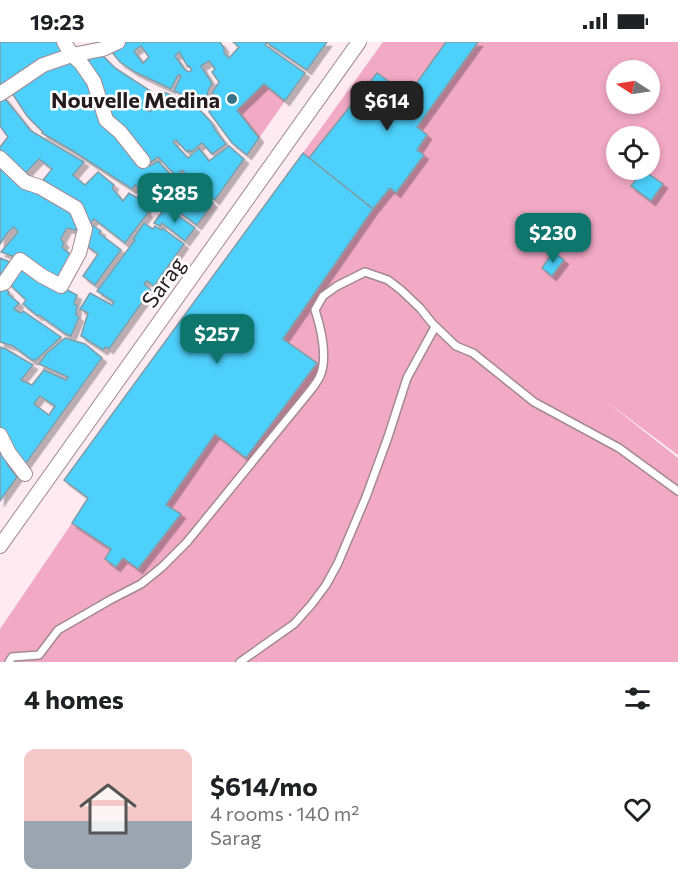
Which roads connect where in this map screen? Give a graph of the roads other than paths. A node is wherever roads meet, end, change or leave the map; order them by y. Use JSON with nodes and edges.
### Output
{"nodes":[{"id":1,"x":64,"y":42,"type":"edge"},
{"id":2,"x":118,"y":42,"type":"edge"},
{"id":3,"x":359,"y":42,"type":"edge"},
{"id":4,"x":72,"y":55,"type":"junction"},
{"id":5,"x":0,"y":94,"type":"edge"},
{"id":6,"x":0,"y":158,"type":"edge"},
{"id":7,"x":143,"y":161,"type":"dead end"},
{"id":8,"x":0,"y":284,"type":"edge"},
{"id":9,"x":435,"y":327,"type":"junction"},
{"id":10,"x":0,"y":435,"type":"edge"},
{"id":11,"x":25,"y":474,"type":"dead end"},
{"id":12,"x":678,"y":491,"type":"edge"},
{"id":13,"x":0,"y":546,"type":"edge"},
{"id":14,"x":10,"y":659,"type":"edge"},
{"id":15,"x":2,"y":662,"type":"edge"},
{"id":16,"x":240,"y":662,"type":"edge"}],
"edges":[{"from":1,"to":4,"type":"street"},
{"from":2,"to":4,"type":"street"},
{"from":3,"to":13,"type":"street","name":"Sarag"},
{"from":4,"to":5,"type":"street"},
{"from":4,"to":7,"type":"street"},
{"from":6,"to":8,"type":"street"},
{"from":9,"to":12,"type":"lane"},
{"from":9,"to":14,"type":"lane"},
{"from":9,"to":16,"type":"lane"},
{"from":10,"to":11,"type":"street"},
{"from":14,"to":15,"type":"lane"}]}
